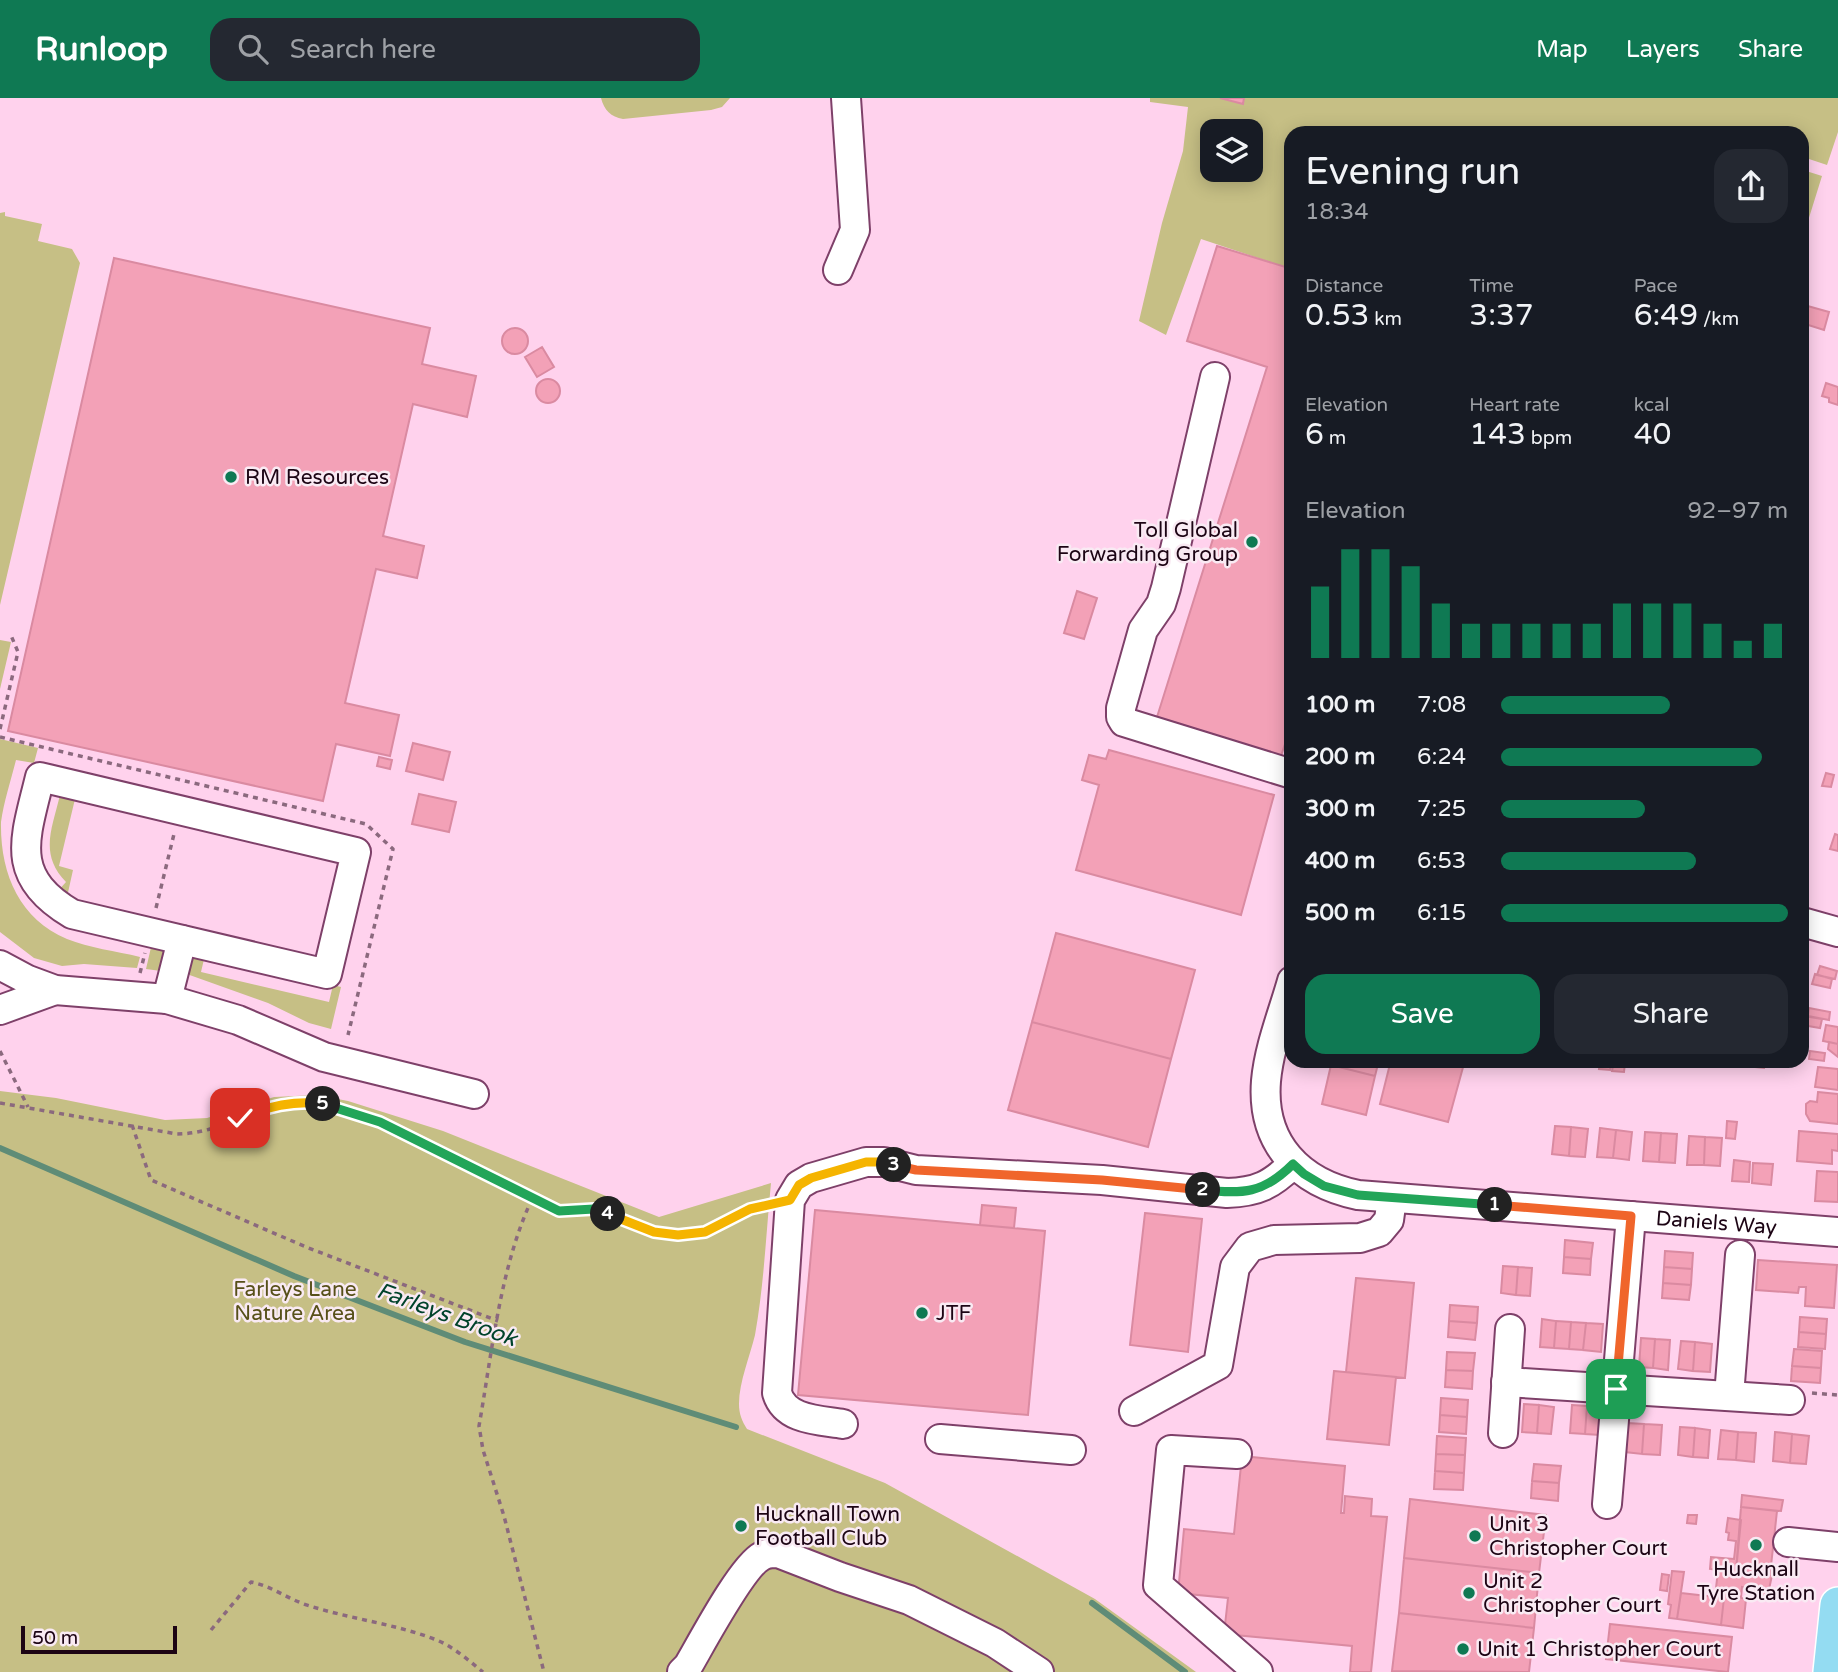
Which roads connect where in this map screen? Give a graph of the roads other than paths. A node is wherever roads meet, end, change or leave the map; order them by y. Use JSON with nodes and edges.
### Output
{"nodes":[{"id":1,"x":846,"y":98,"type":"edge"},
{"id":2,"x":838,"y":270,"type":"dead end"},
{"id":3,"x":1215,"y":377,"type":"dead end"},
{"id":4,"x":1284,"y":772,"type":"edge"},
{"id":5,"x":1809,"y":924,"type":"edge"},
{"id":6,"x":1838,"y":932,"type":"edge"},
{"id":7,"x":181,"y":940,"type":"junction"},
{"id":8,"x":0,"y":965,"type":"edge"},
{"id":9,"x":0,"y":977,"type":"edge"},
{"id":10,"x":55,"y":990,"type":"junction"},
{"id":11,"x":0,"y":997,"type":"edge"},
{"id":12,"x":167,"y":999,"type":"junction"},
{"id":13,"x":1284,"y":1009,"type":"edge"},
{"id":14,"x":0,"y":1010,"type":"edge"},
{"id":15,"x":474,"y":1094,"type":"dead end"},
{"id":16,"x":1293,"y":1164,"type":"junction"},
{"id":17,"x":1392,"y":1198,"type":"junction"},
{"id":18,"x":1631,"y":1216,"type":"junction"},
{"id":19,"x":1838,"y":1232,"type":"edge"},
{"id":20,"x":1740,"y":1255,"type":"dead end"},
{"id":21,"x":1510,"y":1329,"type":"dead end"},
{"id":22,"x":1506,"y":1382,"type":"junction"},
{"id":23,"x":1616,"y":1389,"type":"junction"},
{"id":24,"x":1729,"y":1396,"type":"junction"},
{"id":25,"x":1790,"y":1400,"type":"dead end"},
{"id":26,"x":1134,"y":1411,"type":"dead end"},
{"id":27,"x":843,"y":1424,"type":"dead end"},
{"id":28,"x":1503,"y":1433,"type":"dead end"},
{"id":29,"x":940,"y":1439,"type":"dead end"},
{"id":30,"x":1070,"y":1450,"type":"dead end"},
{"id":31,"x":1237,"y":1454,"type":"dead end"},
{"id":32,"x":1607,"y":1504,"type":"dead end"},
{"id":33,"x":1788,"y":1542,"type":"dead end"},
{"id":34,"x":1838,"y":1547,"type":"edge"},
{"id":35,"x":1838,"y":1605,"type":"edge"},
{"id":36,"x":682,"y":1672,"type":"edge"},
{"id":37,"x":1039,"y":1672,"type":"edge"},
{"id":38,"x":1258,"y":1672,"type":"edge"},
{"id":39,"x":1832,"y":1672,"type":"edge"}],
"edges":[{"from":1,"to":2,"type":"street"},
{"from":3,"to":4,"type":"street"},
{"from":5,"to":6,"type":"street"},
{"from":7,"to":7,"type":"street"},
{"from":7,"to":12,"type":"street"},
{"from":8,"to":10,"type":"street"},
{"from":9,"to":11,"type":"street"},
{"from":10,"to":12,"type":"street"},
{"from":10,"to":14,"type":"street"},
{"from":12,"to":15,"type":"street"},
{"from":13,"to":16,"type":"street","name":"Daniels Way"},
{"from":16,"to":17,"type":"street","name":"Daniels Way"},
{"from":16,"to":27,"type":"street"},
{"from":17,"to":18,"type":"street","name":"Daniels Way"},
{"from":17,"to":26,"type":"street"},
{"from":18,"to":19,"type":"street","name":"Daniels Way"},
{"from":18,"to":23,"type":"street"},
{"from":20,"to":24,"type":"street"},
{"from":21,"to":22,"type":"street"},
{"from":22,"to":23,"type":"street"},
{"from":22,"to":28,"type":"street"},
{"from":23,"to":24,"type":"street"},
{"from":23,"to":32,"type":"street"},
{"from":24,"to":25,"type":"street"},
{"from":29,"to":30,"type":"street"},
{"from":31,"to":38,"type":"street"},
{"from":33,"to":34,"type":"street"},
{"from":35,"to":39,"type":"main road"},
{"from":36,"to":37,"type":"street"}]}
